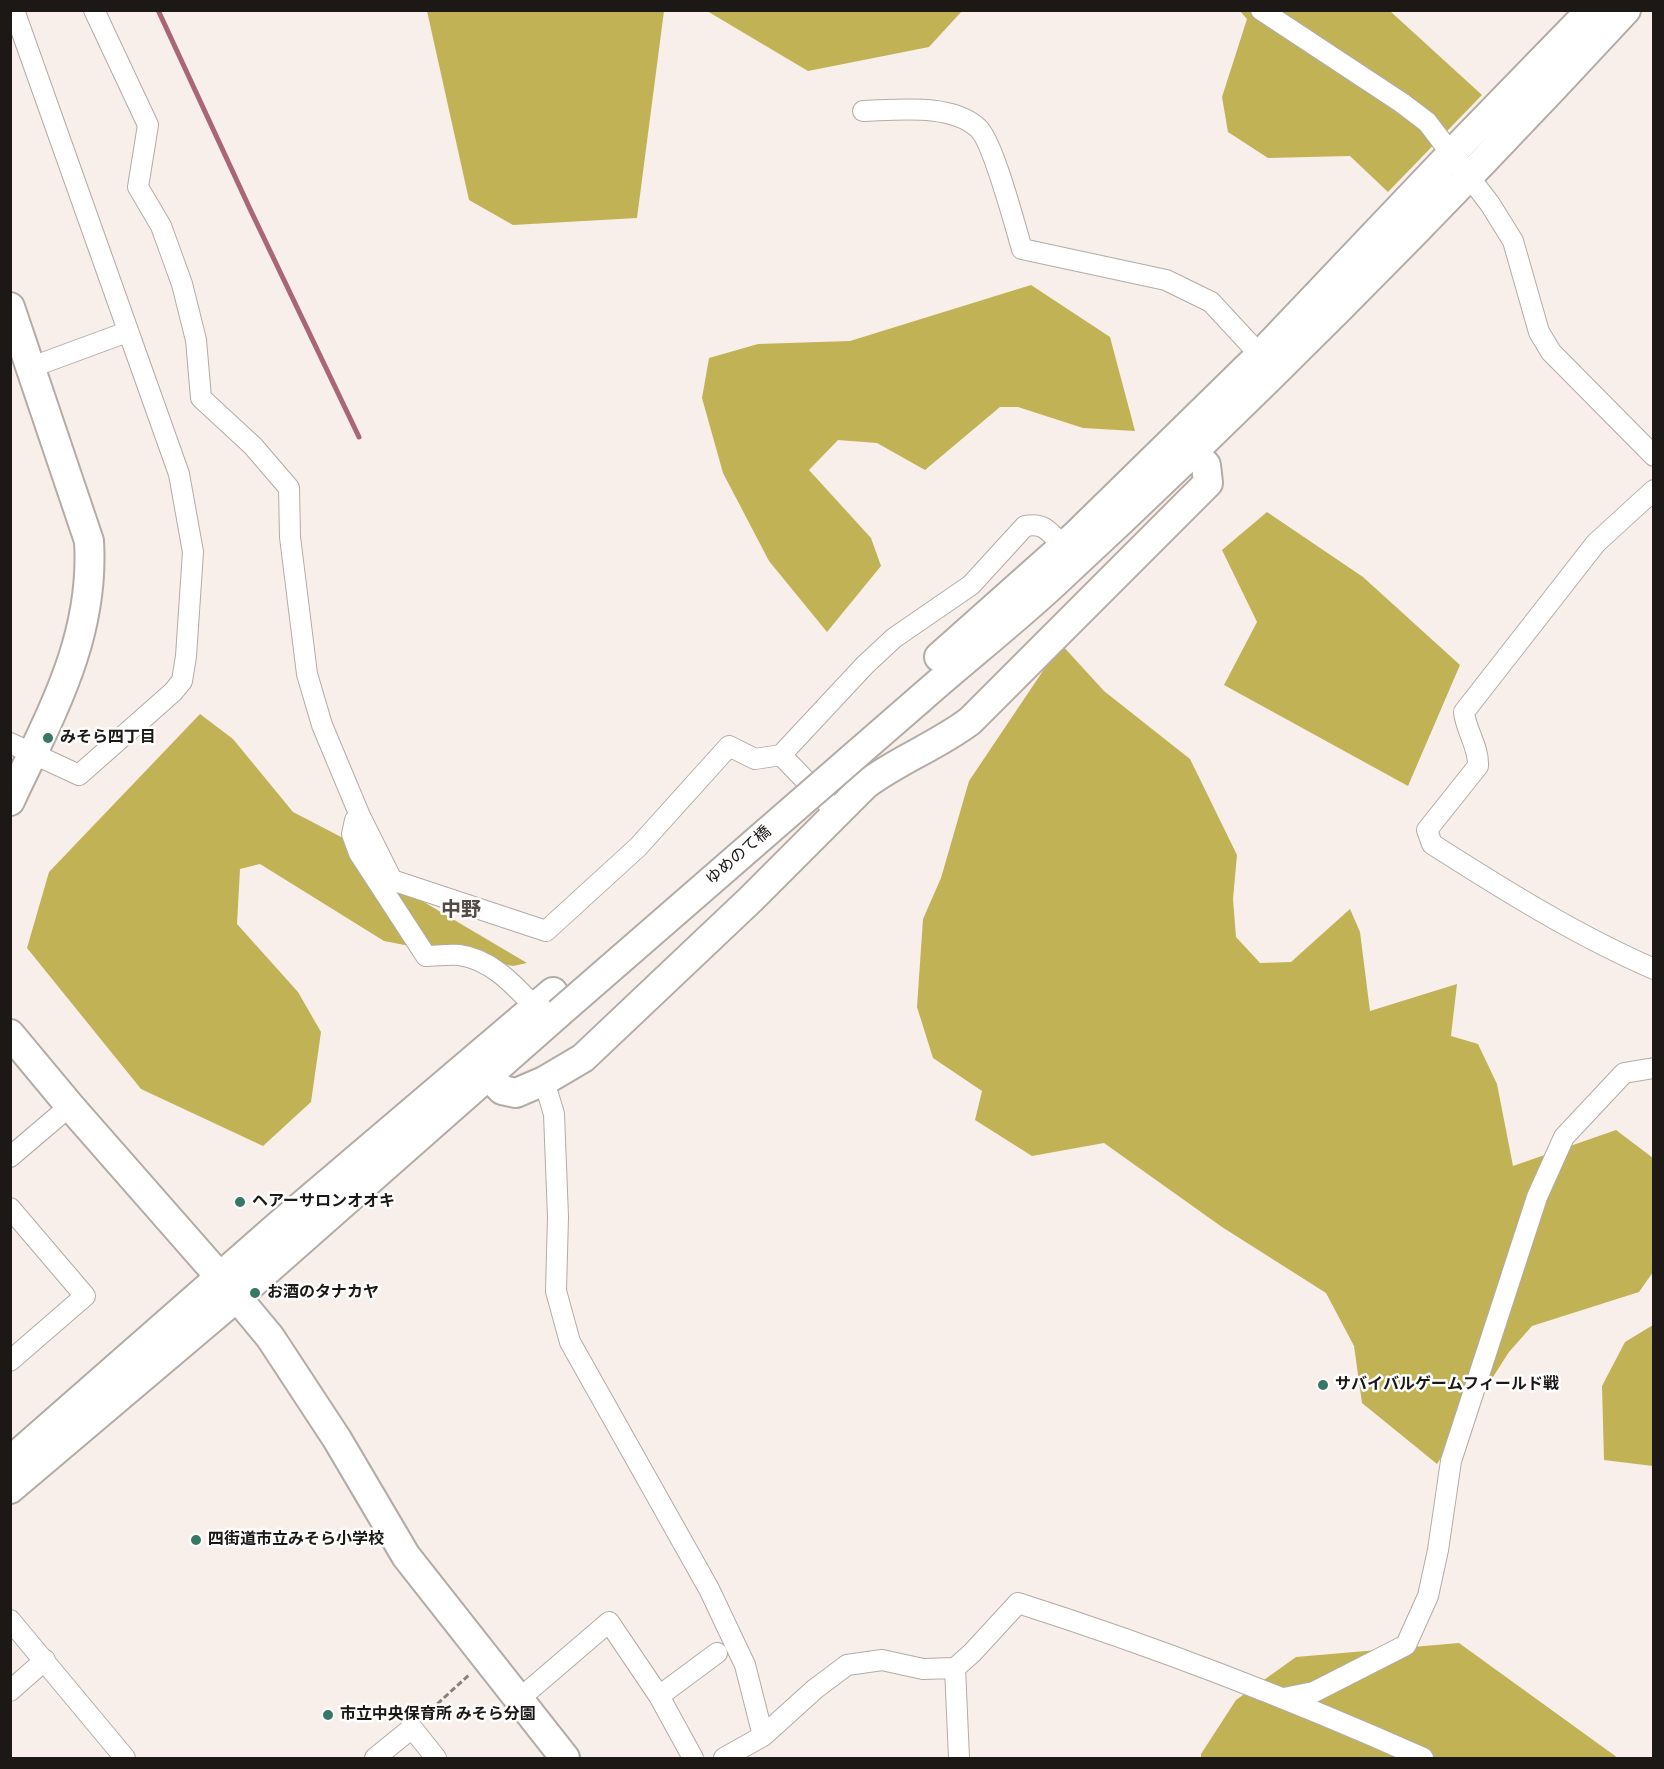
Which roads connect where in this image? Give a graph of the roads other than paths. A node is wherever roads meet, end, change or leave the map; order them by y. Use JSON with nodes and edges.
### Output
{"nodes":[{"id":1,"x":14,"y":10,"type":"edge"},
{"id":2,"x":94,"y":10,"type":"edge"},
{"id":3,"x":1261,"y":10,"type":"edge"},
{"id":4,"x":1591,"y":10,"type":"edge"},
{"id":5,"x":1626,"y":10,"type":"edge"},
{"id":6,"x":862,"y":111,"type":"dead end"},
{"id":7,"x":1452,"y":153,"type":"junction"},
{"id":8,"x":1469,"y":175,"type":"junction"},
{"id":9,"x":10,"y":307,"type":"edge"},
{"id":10,"x":128,"y":332,"type":"junction"},
{"id":11,"x":1260,"y":355,"type":"junction"},
{"id":12,"x":32,"y":368,"type":"junction"},
{"id":13,"x":1193,"y":451,"type":"junction"},
{"id":14,"x":1653,"y":456,"type":"edge"},
{"id":15,"x":1653,"y":490,"type":"edge"},
{"id":16,"x":1063,"y":546,"type":"junction"},
{"id":17,"x":914,"y":691,"type":"junction"},
{"id":18,"x":22,"y":748,"type":"edge"},
{"id":19,"x":781,"y":755,"type":"junction"},
{"id":20,"x":10,"y":801,"type":"edge"},
{"id":21,"x":837,"y":813,"type":"junction"},
{"id":22,"x":360,"y":816,"type":"junction"},
{"id":23,"x":1653,"y":969,"type":"edge"},
{"id":24,"x":549,"y":1004,"type":"junction"},
{"id":25,"x":10,"y":1034,"type":"edge"},
{"id":26,"x":1653,"y":1068,"type":"edge"},
{"id":27,"x":488,"y":1076,"type":"junction"},
{"id":28,"x":544,"y":1082,"type":"junction"},
{"id":29,"x":70,"y":1106,"type":"junction"},
{"id":30,"x":10,"y":1157,"type":"edge"},
{"id":31,"x":10,"y":1208,"type":"edge"},
{"id":32,"x":229,"y":1287,"type":"junction"},
{"id":33,"x":10,"y":1361,"type":"edge"},
{"id":34,"x":10,"y":1461,"type":"edge"},
{"id":35,"x":10,"y":1489,"type":"edge"},
{"id":36,"x":10,"y":1620,"type":"edge"},
{"id":37,"x":717,"y":1653,"type":"dead end"},
{"id":38,"x":45,"y":1660,"type":"junction"},
{"id":39,"x":955,"y":1668,"type":"junction"},
{"id":40,"x":10,"y":1691,"type":"edge"},
{"id":41,"x":658,"y":1696,"type":"junction"},
{"id":42,"x":1284,"y":1698,"type":"junction"},
{"id":43,"x":518,"y":1700,"type":"junction"},
{"id":44,"x":762,"y":1736,"type":"junction"},
{"id":45,"x":125,"y":1758,"type":"edge"},
{"id":46,"x":375,"y":1758,"type":"edge"},
{"id":47,"x":436,"y":1758,"type":"edge"},
{"id":48,"x":565,"y":1758,"type":"edge"},
{"id":49,"x":693,"y":1758,"type":"edge"},
{"id":50,"x":724,"y":1758,"type":"edge"},
{"id":51,"x":959,"y":1758,"type":"edge"},
{"id":52,"x":1423,"y":1758,"type":"edge"}],
"edges":[{"from":1,"to":10,"type":"street"},
{"from":2,"to":22,"type":"street"},
{"from":3,"to":7,"type":"street"},
{"from":4,"to":7,"type":"street"},
{"from":5,"to":8,"type":"street"},
{"from":6,"to":11,"type":"street"},
{"from":7,"to":8,"type":"street"},
{"from":7,"to":11,"type":"street"},
{"from":8,"to":13,"type":"street"},
{"from":8,"to":14,"type":"street"},
{"from":9,"to":12,"type":"street"},
{"from":10,"to":12,"type":"street"},
{"from":10,"to":18,"type":"street"},
{"from":11,"to":16,"type":"street"},
{"from":12,"to":18,"type":"street"},
{"from":13,"to":17,"type":"street"},
{"from":13,"to":21,"type":"street"},
{"from":15,"to":23,"type":"street"},
{"from":16,"to":17,"type":"street"},
{"from":16,"to":19,"type":"street"},
{"from":17,"to":24,"type":"street","name":"ゆめのて橋"},
{"from":18,"to":20,"type":"street"},
{"from":19,"to":21,"type":"street"},
{"from":19,"to":22,"type":"street"},
{"from":21,"to":28,"type":"street"},
{"from":22,"to":24,"type":"street"},
{"from":24,"to":27,"type":"street"},
{"from":24,"to":32,"type":"street"},
{"from":25,"to":29,"type":"street"},
{"from":26,"to":42,"type":"street"},
{"from":27,"to":28,"type":"street"},
{"from":27,"to":32,"type":"street"},
{"from":28,"to":44,"type":"street"},
{"from":29,"to":30,"type":"street"},
{"from":29,"to":32,"type":"street"},
{"from":31,"to":33,"type":"street"},
{"from":32,"to":34,"type":"street"},
{"from":32,"to":35,"type":"street"},
{"from":32,"to":43,"type":"street"},
{"from":36,"to":38,"type":"street"},
{"from":37,"to":41,"type":"street"},
{"from":38,"to":40,"type":"street"},
{"from":38,"to":45,"type":"street"},
{"from":39,"to":42,"type":"street"},
{"from":39,"to":44,"type":"street"},
{"from":39,"to":51,"type":"street"},
{"from":41,"to":43,"type":"street"},
{"from":41,"to":49,"type":"street"},
{"from":42,"to":52,"type":"street"},
{"from":43,"to":48,"type":"street"},
{"from":44,"to":50,"type":"street"},
{"from":46,"to":47,"type":"street"}]}
